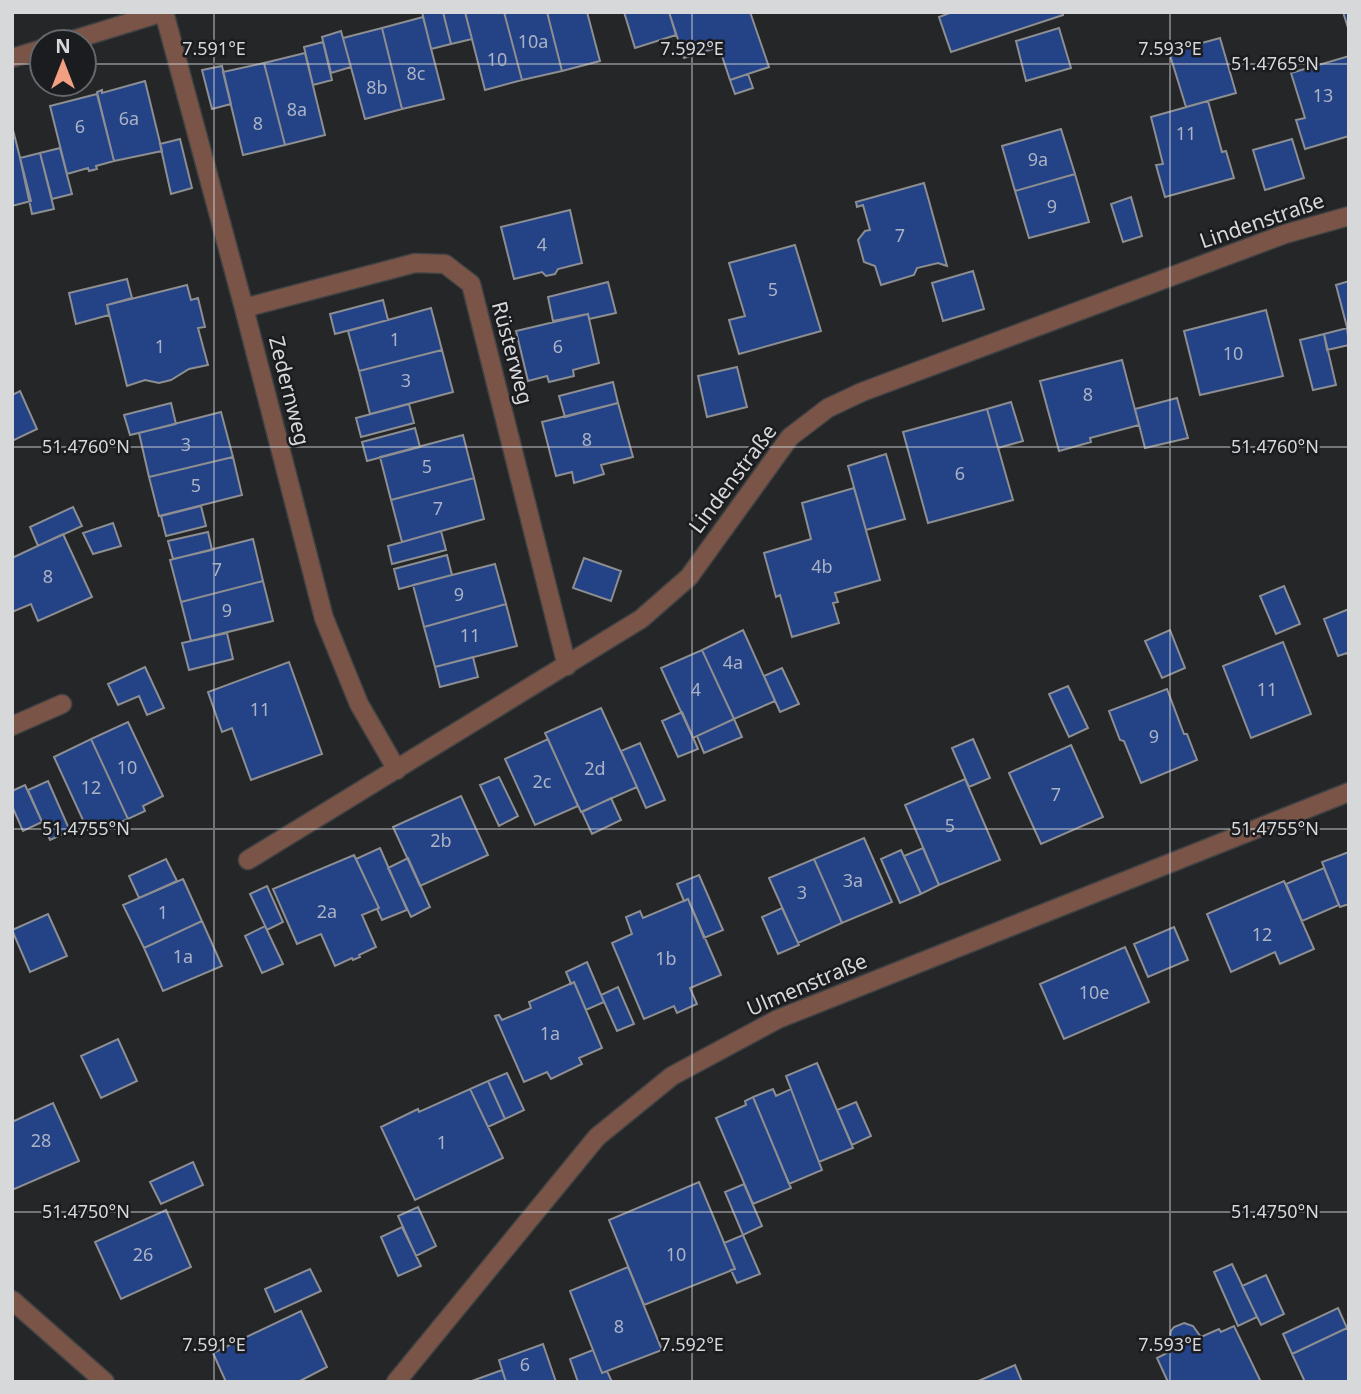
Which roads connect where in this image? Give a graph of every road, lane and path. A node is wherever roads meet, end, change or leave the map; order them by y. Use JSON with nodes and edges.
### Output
{"nodes":[{"id":1,"x":164,"y":12,"type":"edge"},
{"id":2,"x":98,"y":32,"type":"edge"},
{"id":3,"x":1349,"y":216,"type":"edge"},
{"id":4,"x":244,"y":308,"type":"junction"},
{"id":5,"x":567,"y":666,"type":"junction"},
{"id":6,"x":62,"y":704,"type":"dead end"},
{"id":7,"x":12,"y":726,"type":"edge"},
{"id":8,"x":397,"y":770,"type":"junction"},
{"id":9,"x":1349,"y":792,"type":"edge"},
{"id":10,"x":248,"y":860,"type":"dead end"},
{"id":11,"x":12,"y":1300,"type":"edge"},
{"id":12,"x":104,"y":1382,"type":"edge"},
{"id":13,"x":396,"y":1382,"type":"edge"}],
"edges":[{"from":1,"to":2,"type":"street"},
{"from":1,"to":4,"type":"street","name":"Zedernweg"},
{"from":3,"to":5,"type":"street","name":"Lindenstraße"},
{"from":4,"to":5,"type":"street","name":"Rüsterweg"},
{"from":4,"to":8,"type":"street","name":"Zedernweg"},
{"from":5,"to":8,"type":"street","name":"Lindenstraße"},
{"from":6,"to":7,"type":"street"},
{"from":8,"to":10,"type":"street","name":"Lindenstraße"},
{"from":9,"to":13,"type":"street","name":"Ulmenstraße"},
{"from":11,"to":12,"type":"street"}]}
